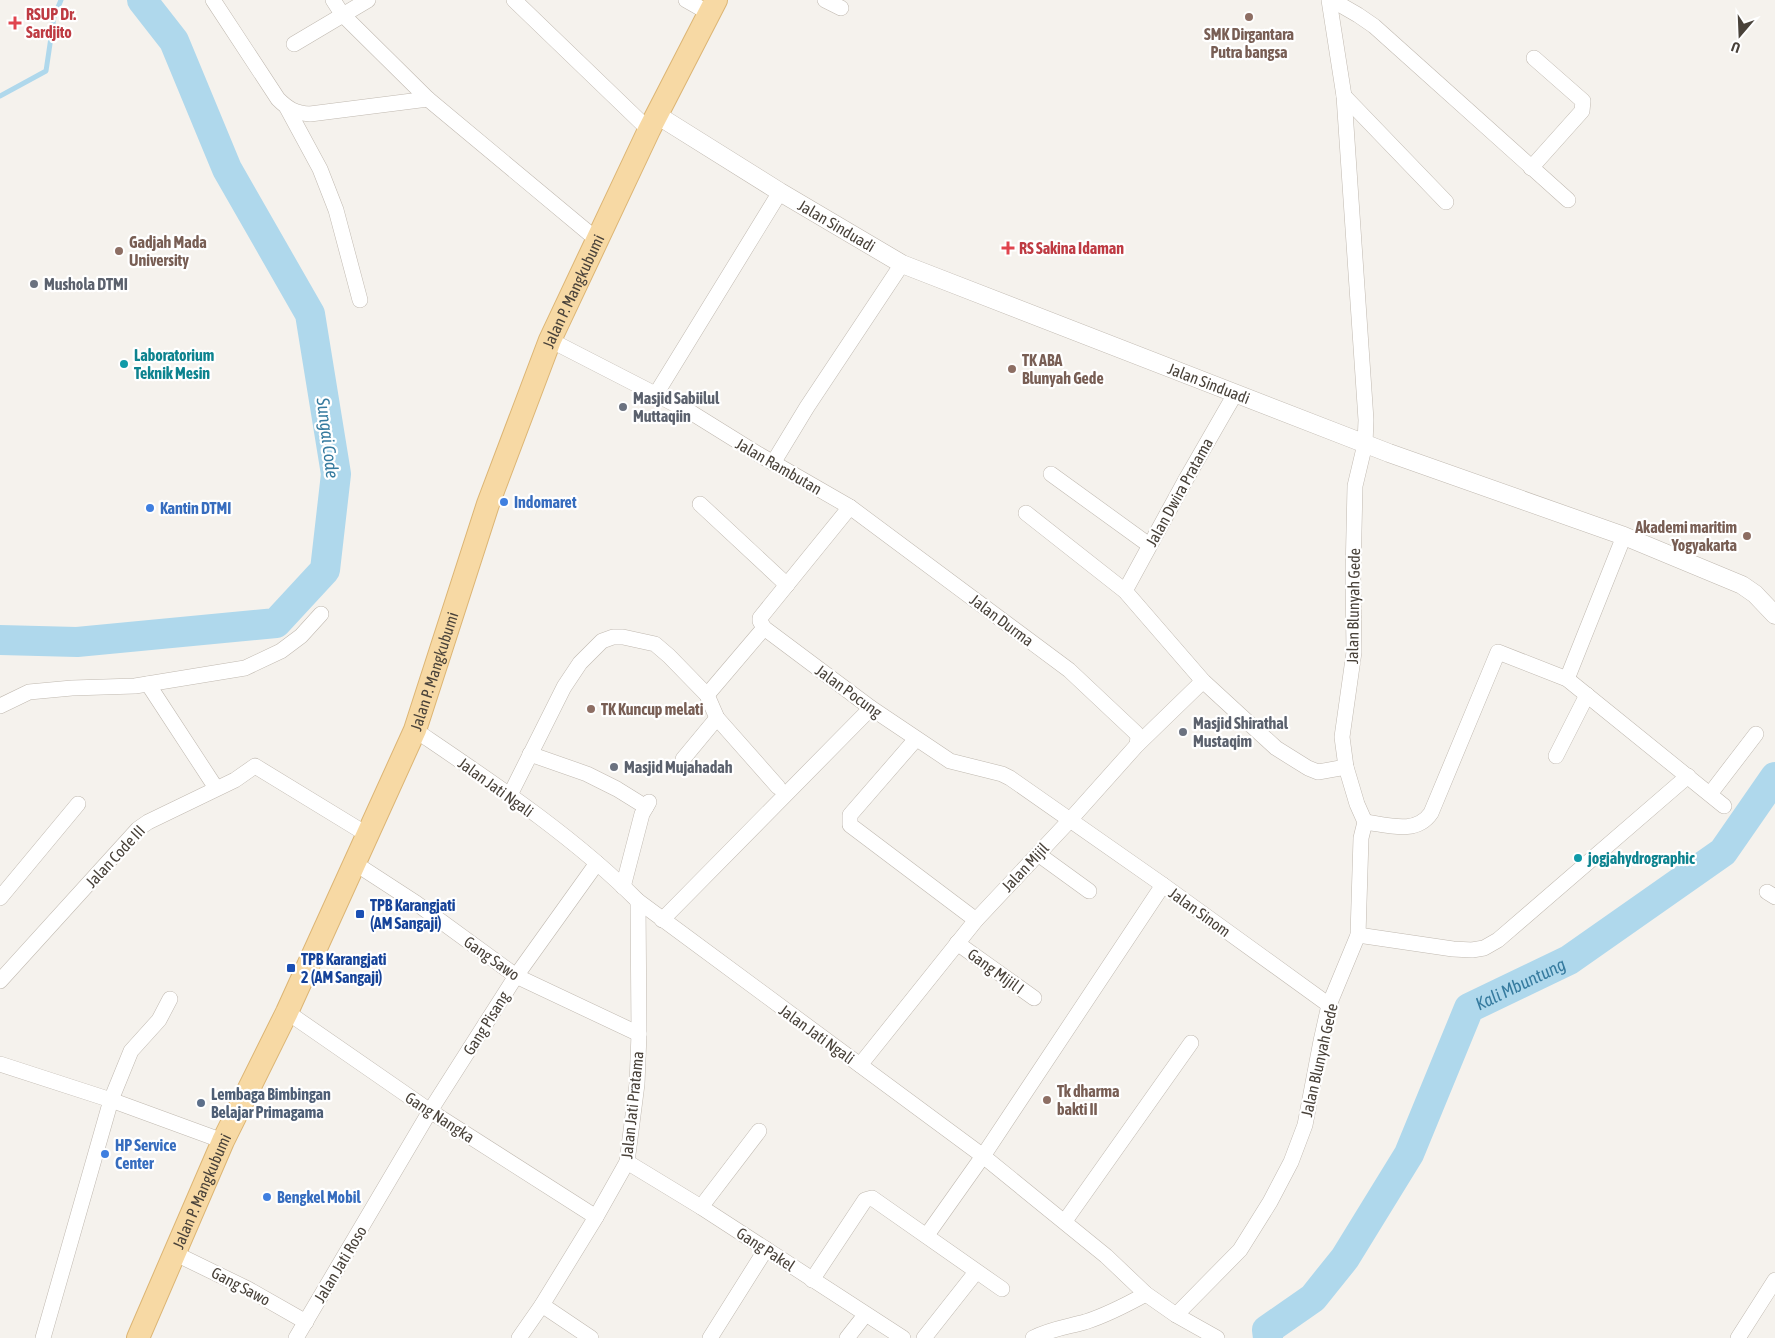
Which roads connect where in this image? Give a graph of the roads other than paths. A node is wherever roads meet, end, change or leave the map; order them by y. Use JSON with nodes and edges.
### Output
{"nodes":[{"id":1,"x":213,"y":0,"type":"edge"},
{"id":2,"x":333,"y":0,"type":"edge"},
{"id":3,"x":368,"y":0,"type":"edge"},
{"id":4,"x":514,"y":0,"type":"edge"},
{"id":5,"x":686,"y":0,"type":"edge"},
{"id":6,"x":826,"y":0,"type":"edge"},
{"id":7,"x":1330,"y":0,"type":"edge"},
{"id":8,"x":712,"y":7,"type":"edge"},
{"id":9,"x":840,"y":8,"type":"dead end"},
{"id":10,"x":342,"y":14,"type":"junction"},
{"id":11,"x":294,"y":44,"type":"dead end"},
{"id":12,"x":1534,"y":58,"type":"dead end"},
{"id":13,"x":1344,"y":96,"type":"junction"},
{"id":14,"x":428,"y":99,"type":"junction"},
{"id":15,"x":287,"y":108,"type":"junction"},
{"id":16,"x":653,"y":123,"type":"junction"},
{"id":17,"x":1531,"y":168,"type":"junction"},
{"id":18,"x":780,"y":192,"type":"junction"},
{"id":19,"x":1568,"y":200,"type":"dead end"},
{"id":20,"x":1446,"y":202,"type":"dead end"},
{"id":21,"x":596,"y":239,"type":"junction"},
{"id":22,"x":902,"y":264,"type":"junction"},
{"id":23,"x":360,"y":300,"type":"dead end"},
{"id":24,"x":550,"y":340,"type":"junction"},
{"id":25,"x":656,"y":394,"type":"junction"},
{"id":26,"x":1235,"y":394,"type":"junction"},
{"id":27,"x":1365,"y":444,"type":"junction"},
{"id":28,"x":773,"y":463,"type":"junction"},
{"id":29,"x":1051,"y":474,"type":"dead end"},
{"id":30,"x":700,"y":504,"type":"dead end"},
{"id":31,"x":850,"y":507,"type":"junction"},
{"id":32,"x":1026,"y":513,"type":"dead end"},
{"id":33,"x":1624,"y":536,"type":"junction"},
{"id":34,"x":1149,"y":545,"type":"junction"},
{"id":35,"x":787,"y":585,"type":"junction"},
{"id":36,"x":1125,"y":591,"type":"junction"},
{"id":37,"x":321,"y":614,"type":"dead end"},
{"id":38,"x":1775,"y":615,"type":"edge"},
{"id":39,"x":764,"y":628,"type":"junction"},
{"id":40,"x":1567,"y":680,"type":"junction"},
{"id":41,"x":1203,"y":681,"type":"junction"},
{"id":42,"x":148,"y":684,"type":"junction"},
{"id":43,"x":707,"y":695,"type":"junction"},
{"id":44,"x":1587,"y":695,"type":"junction"},
{"id":45,"x":0,"y":706,"type":"edge"},
{"id":46,"x":871,"y":708,"type":"junction"},
{"id":47,"x":717,"y":718,"type":"junction"},
{"id":48,"x":415,"y":730,"type":"junction"},
{"id":49,"x":1756,"y":734,"type":"dead end"},
{"id":50,"x":916,"y":739,"type":"junction"},
{"id":51,"x":1136,"y":745,"type":"junction"},
{"id":52,"x":530,"y":754,"type":"junction"},
{"id":53,"x":1556,"y":756,"type":"dead end"},
{"id":54,"x":683,"y":760,"type":"dead end"},
{"id":55,"x":1346,"y":767,"type":"junction"},
{"id":56,"x":1688,"y":776,"type":"junction"},
{"id":57,"x":778,"y":787,"type":"dead end"},
{"id":58,"x":216,"y":788,"type":"junction"},
{"id":59,"x":1710,"y":794,"type":"junction"},
{"id":60,"x":510,"y":795,"type":"junction"},
{"id":61,"x":78,"y":804,"type":"dead end"},
{"id":62,"x":1724,"y":806,"type":"dead end"},
{"id":63,"x":1070,"y":820,"type":"junction"},
{"id":64,"x":1365,"y":822,"type":"junction"},
{"id":65,"x":368,"y":835,"type":"junction"},
{"id":66,"x":1038,"y":854,"type":"junction"},
{"id":67,"x":597,"y":863,"type":"junction"},
{"id":68,"x":356,"y":864,"type":"junction"},
{"id":69,"x":1163,"y":885,"type":"junction"},
{"id":70,"x":623,"y":887,"type":"junction"},
{"id":71,"x":1089,"y":891,"type":"dead end"},
{"id":72,"x":0,"y":898,"type":"edge"},
{"id":73,"x":638,"y":901,"type":"junction"},
{"id":74,"x":662,"y":920,"type":"junction"},
{"id":75,"x":976,"y":920,"type":"junction"},
{"id":76,"x":1358,"y":935,"type":"junction"},
{"id":77,"x":957,"y":943,"type":"junction"},
{"id":78,"x":516,"y":976,"type":"junction"},
{"id":79,"x":0,"y":981,"type":"edge"},
{"id":80,"x":1034,"y":998,"type":"dead end"},
{"id":81,"x":170,"y":999,"type":"dead end"},
{"id":82,"x":1330,"y":1006,"type":"junction"},
{"id":83,"x":287,"y":1012,"type":"junction"},
{"id":84,"x":639,"y":1034,"type":"junction"},
{"id":85,"x":1191,"y":1043,"type":"dead end"},
{"id":86,"x":0,"y":1064,"type":"edge"},
{"id":87,"x":860,"y":1065,"type":"junction"},
{"id":88,"x":111,"y":1100,"type":"junction"},
{"id":89,"x":430,"y":1111,"type":"junction"},
{"id":90,"x":759,"y":1131,"type":"dead end"},
{"id":91,"x":223,"y":1142,"type":"junction"},
{"id":92,"x":983,"y":1156,"type":"junction"},
{"id":93,"x":628,"y":1162,"type":"junction"},
{"id":94,"x":701,"y":1207,"type":"junction"},
{"id":95,"x":596,"y":1218,"type":"junction"},
{"id":96,"x":1065,"y":1221,"type":"junction"},
{"id":97,"x":926,"y":1235,"type":"junction"},
{"id":98,"x":766,"y":1249,"type":"junction"},
{"id":99,"x":174,"y":1253,"type":"junction"},
{"id":100,"x":976,"y":1272,"type":"junction"},
{"id":101,"x":812,"y":1280,"type":"junction"},
{"id":102,"x":1775,"y":1280,"type":"edge"},
{"id":103,"x":1002,"y":1289,"type":"dead end"},
{"id":104,"x":1146,"y":1294,"type":"junction"},
{"id":105,"x":542,"y":1305,"type":"junction"},
{"id":106,"x":865,"y":1315,"type":"junction"},
{"id":107,"x":1176,"y":1315,"type":"junction"},
{"id":108,"x":306,"y":1322,"type":"junction"},
{"id":109,"x":43,"y":1338,"type":"edge"},
{"id":110,"x":138,"y":1338,"type":"edge"},
{"id":111,"x":296,"y":1338,"type":"edge"},
{"id":112,"x":519,"y":1338,"type":"edge"},
{"id":113,"x":591,"y":1338,"type":"edge"},
{"id":114,"x":710,"y":1338,"type":"edge"},
{"id":115,"x":847,"y":1338,"type":"edge"},
{"id":116,"x":903,"y":1338,"type":"edge"},
{"id":117,"x":924,"y":1338,"type":"edge"},
{"id":118,"x":1033,"y":1338,"type":"edge"},
{"id":119,"x":1216,"y":1338,"type":"edge"},
{"id":120,"x":1738,"y":1338,"type":"edge"}],
"edges":[{"from":1,"to":15,"type":"street"},
{"from":2,"to":10,"type":"street"},
{"from":3,"to":10,"type":"street"},
{"from":4,"to":16,"type":"street"},
{"from":5,"to":8,"type":"street"},
{"from":6,"to":9,"type":"street"},
{"from":7,"to":13,"type":"street","name":"Jalan Blunyah Gede"},
{"from":7,"to":17,"type":"street"},
{"from":8,"to":16,"type":"main road","name":"Jalan P. Mangkubumi"},
{"from":10,"to":11,"type":"street"},
{"from":10,"to":14,"type":"street"},
{"from":12,"to":17,"type":"street"},
{"from":13,"to":20,"type":"street"},
{"from":13,"to":27,"type":"street","name":"Jalan Blunyah Gede"},
{"from":14,"to":15,"type":"street"},
{"from":14,"to":21,"type":"street"},
{"from":15,"to":23,"type":"street"},
{"from":16,"to":18,"type":"street","name":"Jalan Sinduadi"},
{"from":16,"to":21,"type":"main road","name":"Jalan P. Mangkubumi"},
{"from":17,"to":19,"type":"street"},
{"from":18,"to":22,"type":"street","name":"Jalan Sinduadi"},
{"from":18,"to":25,"type":"street"},
{"from":21,"to":24,"type":"main road","name":"Jalan P. Mangkubumi"},
{"from":22,"to":26,"type":"street","name":"Jalan Sinduadi"},
{"from":22,"to":28,"type":"street"},
{"from":24,"to":25,"type":"street","name":"Jalan Rambutan"},
{"from":24,"to":48,"type":"main road","name":"Jalan P. Mangkubumi"},
{"from":25,"to":28,"type":"street","name":"Jalan Rambutan"},
{"from":26,"to":27,"type":"street","name":"Jalan Sinduadi"},
{"from":26,"to":34,"type":"street","name":"Jalan Dwira Pratama"},
{"from":27,"to":33,"type":"street","name":"Jalan Sinduadi"},
{"from":27,"to":55,"type":"street","name":"Jalan Blunyah Gede"},
{"from":28,"to":31,"type":"street","name":"Jalan Rambutan"},
{"from":29,"to":34,"type":"street"},
{"from":30,"to":35,"type":"street"},
{"from":31,"to":35,"type":"street"},
{"from":31,"to":51,"type":"street","name":"Jalan Durma"},
{"from":32,"to":36,"type":"street"},
{"from":33,"to":38,"type":"street","name":"Jalan Sinduadi"},
{"from":33,"to":40,"type":"street"},
{"from":34,"to":36,"type":"street","name":"Jalan Dwira Pratama"},
{"from":35,"to":39,"type":"street"},
{"from":36,"to":41,"type":"street"},
{"from":37,"to":42,"type":"street"},
{"from":39,"to":43,"type":"street"},
{"from":39,"to":46,"type":"street","name":"Jalan Pocung"},
{"from":40,"to":44,"type":"street"},
{"from":40,"to":64,"type":"street"},
{"from":41,"to":51,"type":"street","name":"Jalan Mijil"},
{"from":41,"to":55,"type":"street"},
{"from":42,"to":45,"type":"street"},
{"from":42,"to":58,"type":"street"},
{"from":43,"to":47,"type":"street"},
{"from":43,"to":52,"type":"street"},
{"from":44,"to":53,"type":"street"},
{"from":44,"to":56,"type":"street"},
{"from":46,"to":50,"type":"street","name":"Jalan Pocung"},
{"from":46,"to":74,"type":"street"},
{"from":47,"to":54,"type":"street"},
{"from":47,"to":57,"type":"street"},
{"from":48,"to":60,"type":"street","name":"Jalan Jati Ngali"},
{"from":48,"to":65,"type":"main road","name":"Jalan P. Mangkubumi"},
{"from":49,"to":59,"type":"street"},
{"from":50,"to":63,"type":"street","name":"Jalan Pocung"},
{"from":50,"to":75,"type":"street"},
{"from":51,"to":63,"type":"street","name":"Jalan Mijil"},
{"from":52,"to":60,"type":"street"},
{"from":52,"to":70,"type":"street"},
{"from":55,"to":64,"type":"street","name":"Jalan Blunyah Gede"},
{"from":56,"to":59,"type":"street"},
{"from":56,"to":76,"type":"street"},
{"from":58,"to":65,"type":"street","name":"Jalan Code III"},
{"from":58,"to":79,"type":"street","name":"Jalan Code III"},
{"from":59,"to":62,"type":"street"},
{"from":60,"to":67,"type":"street","name":"Jalan Jati Ngali"},
{"from":61,"to":72,"type":"street"},
{"from":63,"to":66,"type":"street","name":"Jalan Mijil"},
{"from":63,"to":69,"type":"street","name":"Jalan Sinom"},
{"from":64,"to":76,"type":"street","name":"Jalan Blunyah Gede"},
{"from":65,"to":68,"type":"main road","name":"Jalan P. Mangkubumi"},
{"from":66,"to":71,"type":"street"},
{"from":66,"to":75,"type":"street","name":"Jalan Mijil"},
{"from":67,"to":70,"type":"street","name":"Jalan Jati Ngali"},
{"from":67,"to":78,"type":"street","name":"Gang Pisang"},
{"from":68,"to":78,"type":"street","name":"Gang Sawo"},
{"from":68,"to":83,"type":"main road","name":"Jalan P. Mangkubumi"},
{"from":69,"to":82,"type":"street","name":"Jalan Sinom"},
{"from":69,"to":92,"type":"street"},
{"from":70,"to":73,"type":"street","name":"Jalan Jati Ngali"},
{"from":73,"to":74,"type":"street","name":"Jalan Jati Ngali"},
{"from":73,"to":84,"type":"street","name":"Jalan Jati Pratama"},
{"from":74,"to":87,"type":"street","name":"Jalan Jati Ngali"},
{"from":75,"to":77,"type":"street","name":"Jalan Mijil"},
{"from":76,"to":82,"type":"street","name":"Jalan Blunyah Gede"},
{"from":77,"to":80,"type":"street","name":"Gang Mijil I"},
{"from":77,"to":87,"type":"street","name":"Jalan Mijil"},
{"from":78,"to":84,"type":"street","name":"Gang Sawo"},
{"from":78,"to":89,"type":"street","name":"Gang Pisang"},
{"from":81,"to":88,"type":"street"},
{"from":82,"to":107,"type":"street","name":"Jalan Blunyah Gede"},
{"from":83,"to":89,"type":"street","name":"Gang Nangka"},
{"from":83,"to":91,"type":"main road","name":"Jalan P. Mangkubumi"},
{"from":84,"to":93,"type":"street","name":"Jalan Jati Pratama"},
{"from":85,"to":96,"type":"street"},
{"from":86,"to":88,"type":"street"},
{"from":87,"to":92,"type":"street","name":"Jalan Jati Ngali"},
{"from":88,"to":91,"type":"street"},
{"from":88,"to":109,"type":"street"},
{"from":89,"to":95,"type":"street","name":"Gang Nangka"},
{"from":89,"to":108,"type":"street","name":"Jalan Jati Roso"},
{"from":90,"to":94,"type":"street"},
{"from":91,"to":99,"type":"main road","name":"Jalan P. Mangkubumi"},
{"from":92,"to":96,"type":"street","name":"Jalan Jati Ngali"},
{"from":92,"to":97,"type":"street"},
{"from":93,"to":94,"type":"street","name":"Gang Pakel"},
{"from":93,"to":95,"type":"street","name":"Jalan Jati Pratama"},
{"from":94,"to":98,"type":"street","name":"Gang Pakel"},
{"from":95,"to":105,"type":"street","name":"Jalan Jati Pratama"},
{"from":96,"to":104,"type":"street","name":"Jalan Jati Ngali"},
{"from":97,"to":100,"type":"street"},
{"from":97,"to":101,"type":"street"},
{"from":98,"to":101,"type":"street","name":"Gang Pakel"},
{"from":98,"to":114,"type":"street"},
{"from":99,"to":108,"type":"street","name":"Gang Sawo"},
{"from":99,"to":110,"type":"main road","name":"Jalan P. Mangkubumi"},
{"from":100,"to":103,"type":"street"},
{"from":100,"to":117,"type":"street"},
{"from":101,"to":106,"type":"street","name":"Gang Pakel"},
{"from":102,"to":120,"type":"street"},
{"from":104,"to":107,"type":"street","name":"Jalan Jati Ngali"},
{"from":104,"to":118,"type":"street"},
{"from":105,"to":112,"type":"street","name":"Jalan Jati Pratama"},
{"from":105,"to":113,"type":"street"},
{"from":106,"to":115,"type":"street"},
{"from":106,"to":116,"type":"street","name":"Gang Pakel"},
{"from":107,"to":119,"type":"street","name":"Jalan Jati Ngali"},
{"from":108,"to":111,"type":"street","name":"Jalan Jati Roso"}]}
